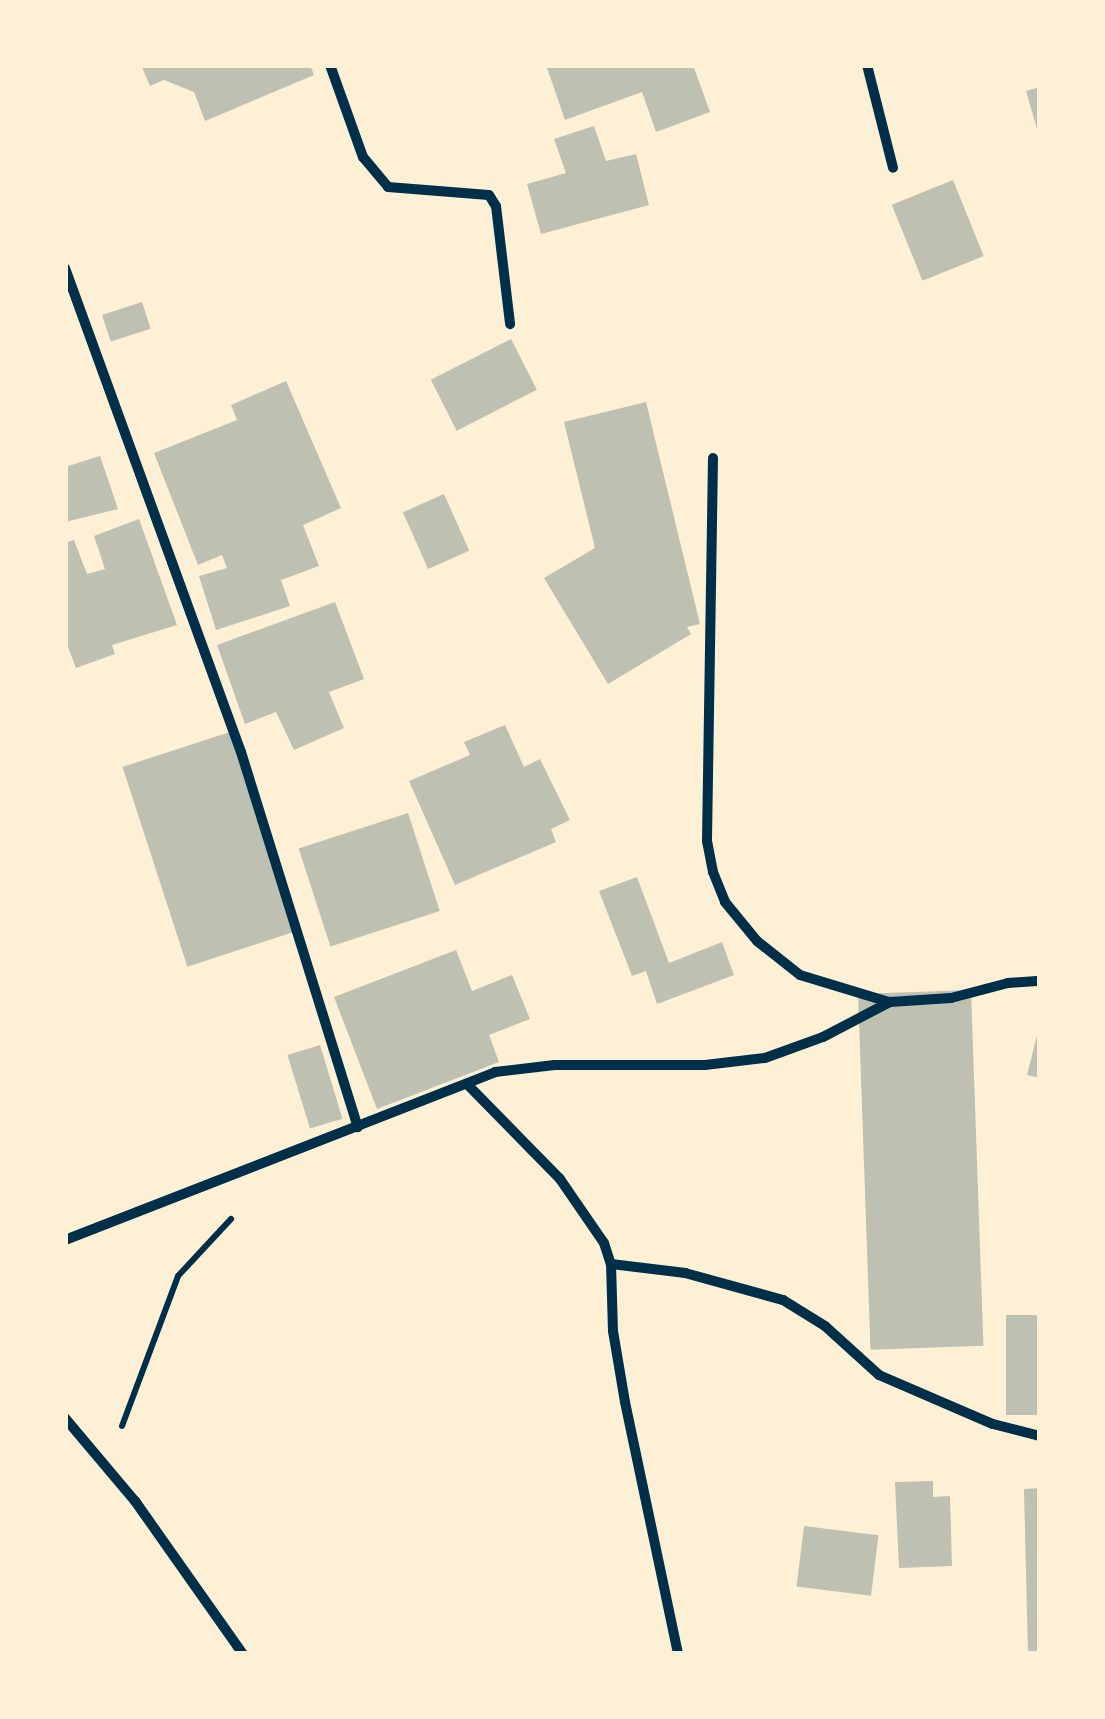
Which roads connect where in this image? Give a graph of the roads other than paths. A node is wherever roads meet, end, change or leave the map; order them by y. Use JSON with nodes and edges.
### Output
{"nodes":[{"id":1,"x":330,"y":65,"type":"edge"},
{"id":2,"x":867,"y":65,"type":"edge"},
{"id":3,"x":893,"y":168,"type":"dead end"},
{"id":4,"x":65,"y":268,"type":"edge"},
{"id":5,"x":510,"y":324,"type":"dead end"},
{"id":6,"x":713,"y":458,"type":"dead end"},
{"id":7,"x":1040,"y":980,"type":"edge"},
{"id":8,"x":890,"y":1002,"type":"junction"},
{"id":9,"x":467,"y":1084,"type":"junction"},
{"id":10,"x":358,"y":1127,"type":"junction"},
{"id":11,"x":65,"y":1240,"type":"edge"},
{"id":12,"x":611,"y":1264,"type":"junction"},
{"id":13,"x":65,"y":1418,"type":"edge"},
{"id":14,"x":1040,"y":1436,"type":"edge"},
{"id":15,"x":243,"y":1654,"type":"edge"},
{"id":16,"x":678,"y":1654,"type":"edge"}],
"edges":[{"from":1,"to":5,"type":"street"},
{"from":2,"to":3,"type":"street"},
{"from":4,"to":10,"type":"street"},
{"from":6,"to":8,"type":"street"},
{"from":7,"to":8,"type":"street"},
{"from":8,"to":9,"type":"street"},
{"from":9,"to":10,"type":"street"},
{"from":9,"to":12,"type":"street"},
{"from":10,"to":11,"type":"street"},
{"from":12,"to":14,"type":"street"},
{"from":12,"to":16,"type":"street"},
{"from":13,"to":15,"type":"street"}]}
